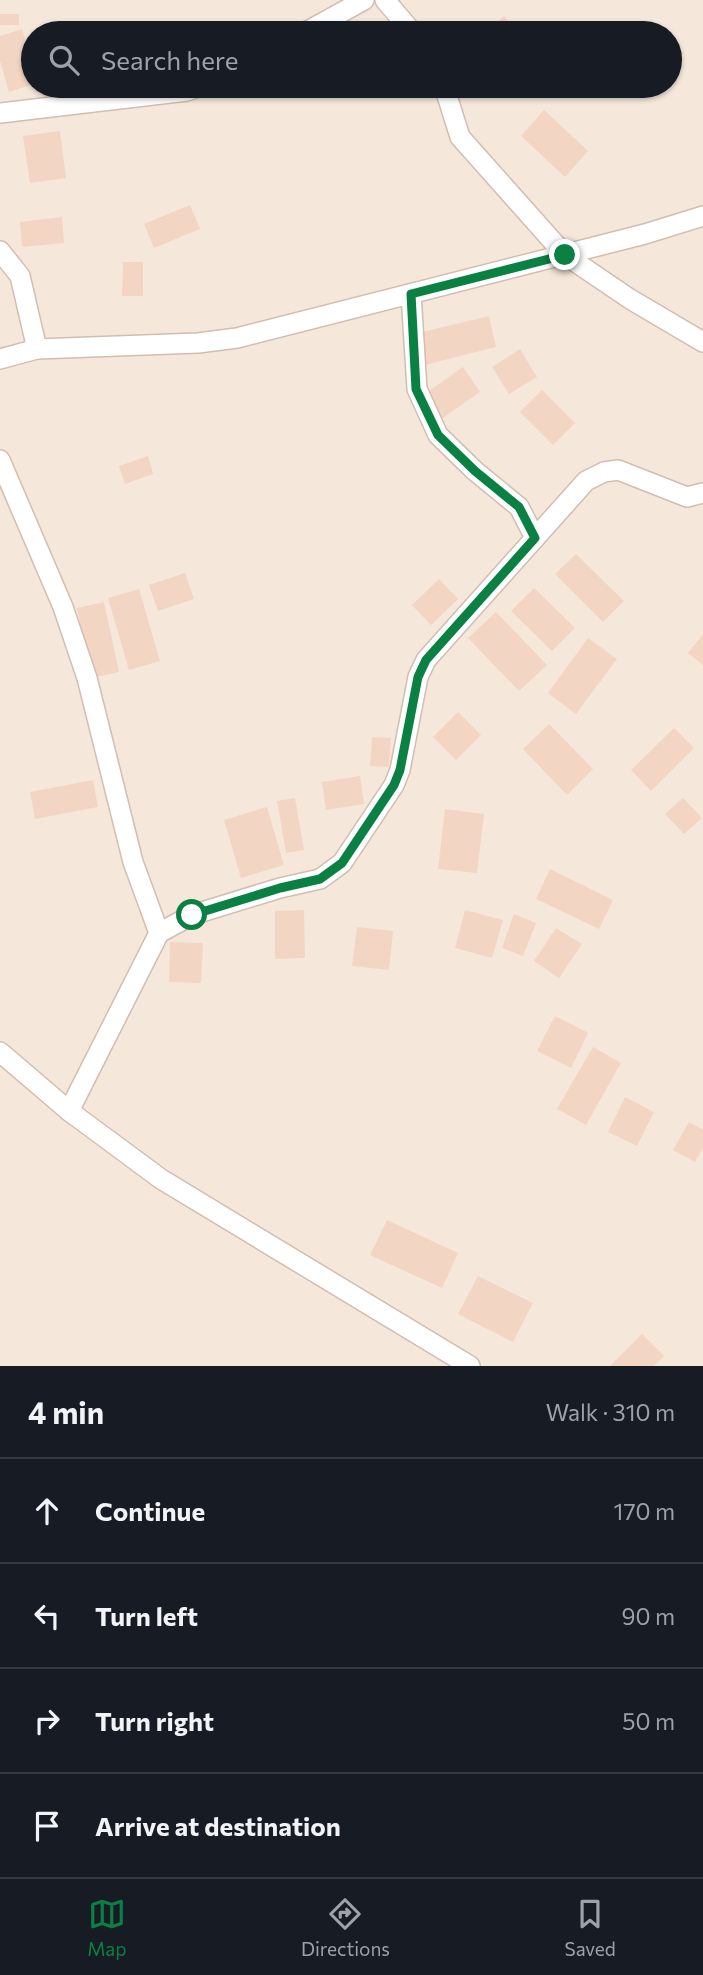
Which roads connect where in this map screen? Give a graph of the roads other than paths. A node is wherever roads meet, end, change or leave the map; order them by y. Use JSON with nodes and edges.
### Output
{"nodes":[{"id":1,"x":364,"y":0,"type":"edge"},
{"id":2,"x":385,"y":0,"type":"edge"},
{"id":3,"x":326,"y":21,"type":"edge"},
{"id":4,"x":403,"y":21,"type":"edge"},
{"id":5,"x":128,"y":98,"type":"edge"},
{"id":6,"x":448,"y":98,"type":"edge"},
{"id":7,"x":0,"y":113,"type":"edge"},
{"id":8,"x":703,"y":216,"type":"edge"},
{"id":9,"x":0,"y":251,"type":"edge"},
{"id":10,"x":565,"y":255,"type":"junction"},
{"id":11,"x":411,"y":294,"type":"junction"},
{"id":12,"x":703,"y":342,"type":"edge"},
{"id":13,"x":37,"y":349,"type":"junction"},
{"id":14,"x":0,"y":359,"type":"edge"},
{"id":15,"x":0,"y":460,"type":"edge"},
{"id":16,"x":703,"y":493,"type":"edge"},
{"id":17,"x":535,"y":538,"type":"junction"},
{"id":18,"x":159,"y":933,"type":"junction"},
{"id":19,"x":0,"y":1052,"type":"edge"},
{"id":20,"x":69,"y":1111,"type":"junction"},
{"id":21,"x":470,"y":1366,"type":"edge"}],
"edges":[{"from":1,"to":3,"type":"street"},
{"from":2,"to":4,"type":"street"},
{"from":5,"to":7,"type":"street"},
{"from":6,"to":10,"type":"street"},
{"from":8,"to":10,"type":"street"},
{"from":9,"to":13,"type":"street"},
{"from":10,"to":11,"type":"street"},
{"from":10,"to":12,"type":"street"},
{"from":11,"to":13,"type":"street"},
{"from":11,"to":17,"type":"street"},
{"from":13,"to":14,"type":"street"},
{"from":15,"to":18,"type":"street"},
{"from":16,"to":17,"type":"street"},
{"from":17,"to":18,"type":"street"},
{"from":18,"to":20,"type":"street"},
{"from":19,"to":20,"type":"street"},
{"from":20,"to":21,"type":"street"}]}
